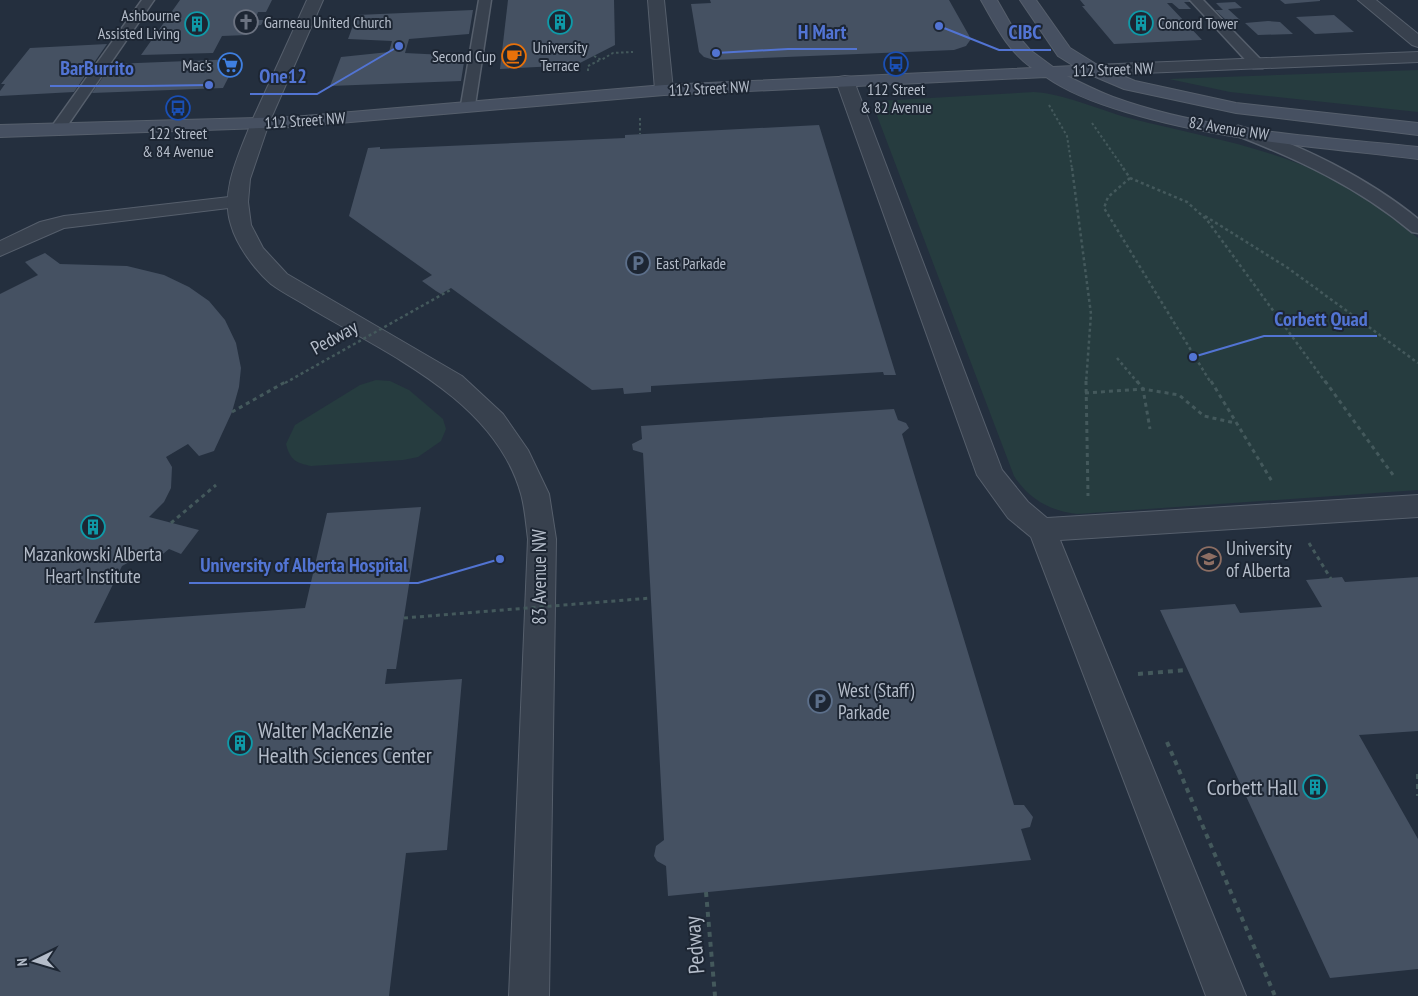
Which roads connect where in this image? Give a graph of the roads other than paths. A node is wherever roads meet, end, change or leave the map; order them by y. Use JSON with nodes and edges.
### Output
{"nodes":[{"id":1,"x":148,"y":0,"type":"edge"},
{"id":2,"x":315,"y":0,"type":"edge"},
{"id":3,"x":485,"y":0,"type":"edge"},
{"id":4,"x":656,"y":0,"type":"edge"},
{"id":5,"x":989,"y":0,"type":"edge"},
{"id":6,"x":1028,"y":0,"type":"edge"},
{"id":7,"x":1196,"y":0,"type":"edge"},
{"id":8,"x":1366,"y":0,"type":"edge"},
{"id":9,"x":1418,"y":42,"type":"edge"},
{"id":10,"x":1418,"y":57,"type":"edge"},
{"id":11,"x":1258,"y":65,"type":"junction"},
{"id":12,"x":1093,"y":70,"type":"junction"},
{"id":13,"x":1048,"y":72,"type":"junction"},
{"id":14,"x":846,"y":81,"type":"junction"},
{"id":15,"x":664,"y":90,"type":"junction"},
{"id":16,"x":468,"y":105,"type":"junction"},
{"id":17,"x":260,"y":123,"type":"junction"},
{"id":18,"x":58,"y":129,"type":"junction"},
{"id":19,"x":1418,"y":129,"type":"edge"},
{"id":20,"x":1238,"y":131,"type":"junction"},
{"id":21,"x":0,"y":132,"type":"edge"},
{"id":22,"x":1418,"y":153,"type":"edge"},
{"id":23,"x":238,"y":202,"type":"junction"},
{"id":24,"x":1418,"y":228,"type":"edge"},
{"id":25,"x":0,"y":249,"type":"edge"},
{"id":26,"x":1418,"y":506,"type":"edge"},
{"id":27,"x":1042,"y":530,"type":"junction"},
{"id":28,"x":529,"y":996,"type":"edge"},
{"id":29,"x":1226,"y":996,"type":"edge"}],
"edges":[{"from":1,"to":18,"type":"lane"},
{"from":2,"to":17,"type":"street","name":"83 Avenue NW"},
{"from":3,"to":16,"type":"lane"},
{"from":4,"to":15,"type":"street"},
{"from":5,"to":13,"type":"main road","name":"82 Avenue NW"},
{"from":6,"to":12,"type":"main road"},
{"from":7,"to":11,"type":"lane"},
{"from":8,"to":9,"type":"street"},
{"from":10,"to":11,"type":"street","name":"112 Street NW"},
{"from":11,"to":12,"type":"street","name":"112 Street NW"},
{"from":12,"to":13,"type":"main road","name":"112 Street NW"},
{"from":12,"to":19,"type":"main road","name":"82 Avenue NW"},
{"from":13,"to":14,"type":"main road","name":"112 Street NW"},
{"from":13,"to":20,"type":"main road","name":"82 Avenue NW"},
{"from":14,"to":15,"type":"main road","name":"112 Street NW"},
{"from":14,"to":27,"type":"street"},
{"from":15,"to":16,"type":"main road","name":"112 Street NW"},
{"from":16,"to":17,"type":"main road","name":"112 Street NW"},
{"from":17,"to":18,"type":"main road","name":"112 Street NW"},
{"from":17,"to":23,"type":"street","name":"83 Avenue NW"},
{"from":18,"to":21,"type":"main road","name":"112 Street NW"},
{"from":20,"to":22,"type":"main road","name":"82 Avenue NW"},
{"from":20,"to":24,"type":"lane"},
{"from":23,"to":25,"type":"street"},
{"from":23,"to":28,"type":"street","name":"83 Avenue NW"},
{"from":26,"to":27,"type":"street"},
{"from":27,"to":29,"type":"street"}]}
